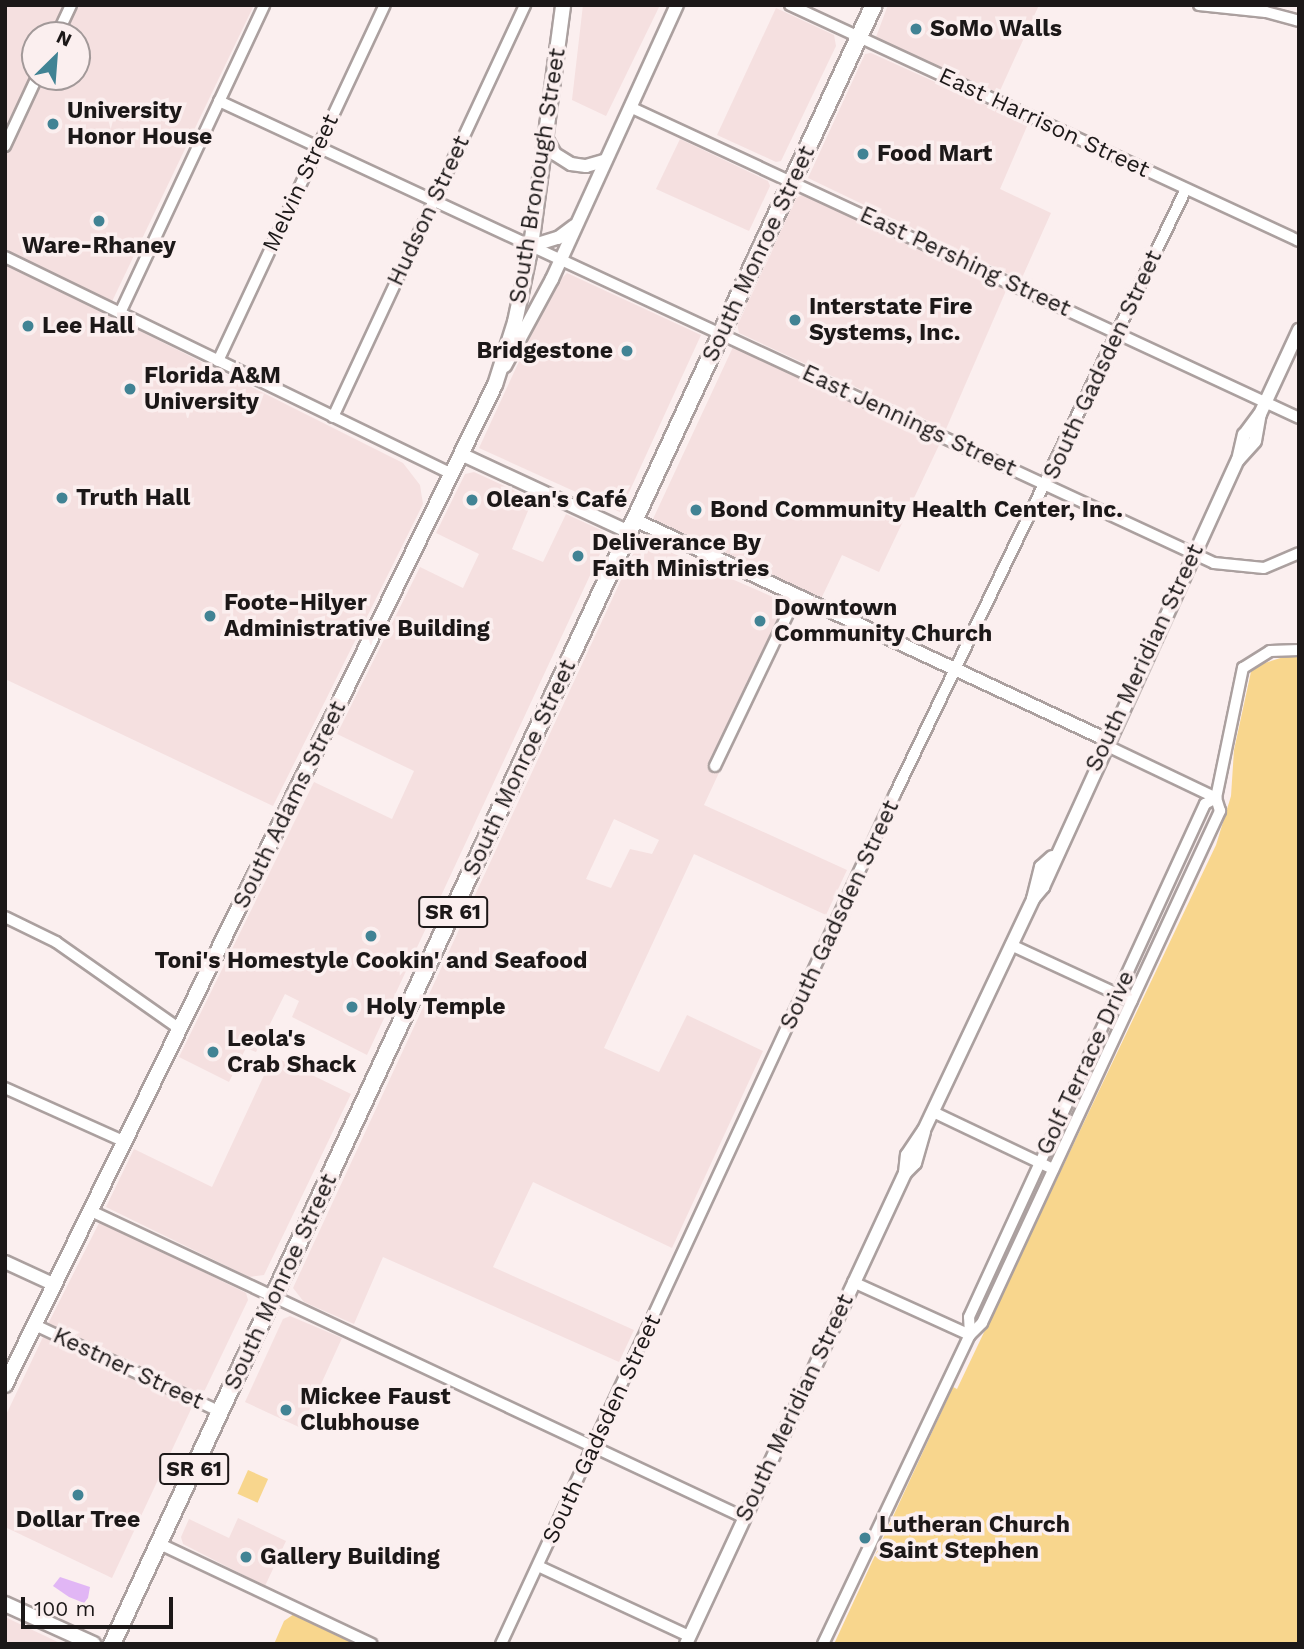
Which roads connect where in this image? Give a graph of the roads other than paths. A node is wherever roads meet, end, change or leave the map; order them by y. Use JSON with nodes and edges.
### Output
{"nodes":[{"id":1,"x":71,"y":5,"type":"edge"},
{"id":2,"x":264,"y":5,"type":"edge"},
{"id":3,"x":385,"y":5,"type":"edge"},
{"id":4,"x":525,"y":5,"type":"edge"},
{"id":5,"x":563,"y":5,"type":"edge"},
{"id":6,"x":677,"y":5,"type":"edge"},
{"id":7,"x":790,"y":5,"type":"edge"},
{"id":8,"x":874,"y":5,"type":"edge"},
{"id":9,"x":1199,"y":5,"type":"edge"},
{"id":10,"x":1268,"y":9,"type":"edge"},
{"id":11,"x":64,"y":21,"type":"edge"},
{"id":12,"x":1298,"y":21,"type":"edge"},
{"id":13,"x":859,"y":37,"type":"junction"},
{"id":14,"x":31,"y":91,"type":"edge"},
{"id":15,"x":219,"y":101,"type":"junction"},
{"id":16,"x":630,"y":107,"type":"junction"},
{"id":17,"x":546,"y":138,"type":"junction"},
{"id":18,"x":5,"y":146,"type":"edge"},
{"id":19,"x":318,"y":147,"type":"junction"},
{"id":20,"x":604,"y":160,"type":"junction"},
{"id":21,"x":793,"y":181,"type":"junction"},
{"id":22,"x":1186,"y":189,"type":"junction"},
{"id":23,"x":434,"y":201,"type":"junction"},
{"id":24,"x":574,"y":225,"type":"junction"},
{"id":25,"x":1299,"y":241,"type":"edge"},
{"id":26,"x":531,"y":246,"type":"junction"},
{"id":27,"x":5,"y":257,"type":"edge"},
{"id":28,"x":561,"y":260,"type":"junction"},
{"id":29,"x":120,"y":313,"type":"junction"},
{"id":30,"x":1299,"y":330,"type":"edge"},
{"id":31,"x":722,"y":334,"type":"junction"},
{"id":32,"x":1118,"y":334,"type":"junction"},
{"id":33,"x":218,"y":361,"type":"junction"},
{"id":34,"x":495,"y":385,"type":"junction"},
{"id":35,"x":1262,"y":408,"type":"junction"},
{"id":36,"x":332,"y":416,"type":"junction"},
{"id":37,"x":1299,"y":418,"type":"edge"},
{"id":38,"x":463,"y":455,"type":"junction"},
{"id":39,"x":453,"y":475,"type":"junction"},
{"id":40,"x":1047,"y":485,"type":"junction"},
{"id":41,"x":632,"y":526,"type":"junction"},
{"id":42,"x":1193,"y":553,"type":"junction"},
{"id":43,"x":1299,"y":553,"type":"edge"},
{"id":44,"x":797,"y":595,"type":"junction"},
{"id":45,"x":1299,"y":650,"type":"edge"},
{"id":46,"x":957,"y":669,"type":"junction"},
{"id":47,"x":1106,"y":743,"type":"junction"},
{"id":48,"x":715,"y":766,"type":"dead end"},
{"id":49,"x":1216,"y":798,"type":"junction"},
{"id":50,"x":5,"y":917,"type":"edge"},
{"id":51,"x":1011,"y":945,"type":"junction"},
{"id":52,"x":1118,"y":995,"type":"junction"},
{"id":53,"x":1132,"y":1001,"type":"junction"},
{"id":54,"x":180,"y":1028,"type":"junction"},
{"id":55,"x":5,"y":1088,"type":"edge"},
{"id":56,"x":933,"y":1112,"type":"junction"},
{"id":57,"x":125,"y":1143,"type":"junction"},
{"id":58,"x":1040,"y":1163,"type":"junction"},
{"id":59,"x":1054,"y":1170,"type":"junction"},
{"id":60,"x":91,"y":1212,"type":"junction"},
{"id":61,"x":5,"y":1262,"type":"edge"},
{"id":62,"x":853,"y":1282,"type":"junction"},
{"id":63,"x":55,"y":1285,"type":"junction"},
{"id":64,"x":274,"y":1298,"type":"junction"},
{"id":65,"x":35,"y":1325,"type":"junction"},
{"id":66,"x":970,"y":1335,"type":"junction"},
{"id":67,"x":5,"y":1385,"type":"edge"},
{"id":68,"x":221,"y":1412,"type":"junction"},
{"id":69,"x":593,"y":1447,"type":"junction"},
{"id":70,"x":745,"y":1518,"type":"junction"},
{"id":71,"x":160,"y":1544,"type":"junction"},
{"id":72,"x":538,"y":1566,"type":"junction"},
{"id":73,"x":5,"y":1604,"type":"edge"},
{"id":74,"x":687,"y":1640,"type":"edge"},
{"id":75,"x":93,"y":1644,"type":"edge"},
{"id":76,"x":112,"y":1644,"type":"edge"},
{"id":77,"x":372,"y":1644,"type":"edge"},
{"id":78,"x":501,"y":1644,"type":"edge"},
{"id":79,"x":823,"y":1644,"type":"edge"}],
"edges":[{"from":1,"to":11,"type":"street"},
{"from":2,"to":15,"type":"street"},
{"from":3,"to":19,"type":"street","name":"Melvin Street"},
{"from":4,"to":23,"type":"street","name":"Hudson Street"},
{"from":5,"to":17,"type":"main road","name":"South Bronough Street"},
{"from":6,"to":16,"type":"street","name":"South Adams Street"},
{"from":7,"to":13,"type":"street","name":"East Harrison Street"},
{"from":8,"to":13,"type":"main road","name":"South Monroe Street","number":"SR 61"},
{"from":9,"to":10,"type":"street"},
{"from":10,"to":12,"type":"street"},
{"from":13,"to":21,"type":"main road","name":"South Monroe Street","number":"SR 61"},
{"from":13,"to":22,"type":"street","name":"East Harrison Street"},
{"from":14,"to":18,"type":"street"},
{"from":15,"to":19,"type":"street","name":"East Jennings Street"},
{"from":15,"to":29,"type":"street"},
{"from":16,"to":20,"type":"street","name":"South Adams Street"},
{"from":16,"to":21,"type":"street","name":"East Pershing Street"},
{"from":17,"to":20,"type":"street"},
{"from":17,"to":26,"type":"main road","name":"South Bronough Street"},
{"from":19,"to":23,"type":"street","name":"East Jennings Street"},
{"from":19,"to":33,"type":"street","name":"Melvin Street"},
{"from":20,"to":24,"type":"street","name":"South Adams Street"},
{"from":21,"to":31,"type":"main road","name":"South Monroe Street","number":"SR 61"},
{"from":21,"to":32,"type":"street","name":"East Pershing Street"},
{"from":22,"to":25,"type":"street","name":"East Harrison Street"},
{"from":22,"to":32,"type":"street","name":"South Gadsden Street"},
{"from":23,"to":26,"type":"street","name":"East Jennings Street"},
{"from":23,"to":36,"type":"street","name":"Hudson Street"},
{"from":24,"to":26,"type":"street"},
{"from":24,"to":28,"type":"street","name":"South Adams Street"},
{"from":26,"to":28,"type":"street","name":"East Jennings Street"},
{"from":26,"to":34,"type":"main road","name":"South Bronough Street"},
{"from":27,"to":29,"type":"street"},
{"from":28,"to":31,"type":"street","name":"East Jennings Street"},
{"from":28,"to":34,"type":"street","name":"South Adams Street"},
{"from":29,"to":33,"type":"street"},
{"from":30,"to":35,"type":"street","name":"South Meridian Street"},
{"from":31,"to":40,"type":"street","name":"East Jennings Street"},
{"from":31,"to":41,"type":"main road","name":"South Monroe Street","number":"SR 61"},
{"from":32,"to":35,"type":"street","name":"East Pershing Street"},
{"from":32,"to":40,"type":"street","name":"South Gadsden Street"},
{"from":33,"to":36,"type":"street"},
{"from":34,"to":38,"type":"main road","name":"South Adams Street"},
{"from":35,"to":37,"type":"street","name":"East Pershing Street"},
{"from":35,"to":42,"type":"street","name":"South Meridian Street"},
{"from":36,"to":39,"type":"street"},
{"from":38,"to":39,"type":"main road","name":"South Adams Street"},
{"from":38,"to":41,"type":"street"},
{"from":39,"to":54,"type":"main road","name":"South Adams Street"},
{"from":40,"to":42,"type":"street","name":"East Jennings Street"},
{"from":40,"to":46,"type":"street","name":"South Gadsden Street"},
{"from":41,"to":44,"type":"street"},
{"from":41,"to":64,"type":"main road","name":"South Monroe Street","number":"SR 61"},
{"from":42,"to":43,"type":"street","name":"East Jennings Street"},
{"from":42,"to":47,"type":"street","name":"South Meridian Street"},
{"from":44,"to":46,"type":"street"},
{"from":44,"to":48,"type":"street"},
{"from":45,"to":49,"type":"street","name":"Golf Terrace Drive"},
{"from":46,"to":47,"type":"street"},
{"from":46,"to":69,"type":"street","name":"South Gadsden Street"},
{"from":47,"to":49,"type":"street"},
{"from":47,"to":51,"type":"street","name":"South Meridian Street"},
{"from":49,"to":52,"type":"street","name":"Golf Terrace Drive"},
{"from":49,"to":53,"type":"street","name":"Golf Terrace Drive"},
{"from":50,"to":54,"type":"street"},
{"from":51,"to":52,"type":"street"},
{"from":51,"to":56,"type":"street","name":"South Meridian Street"},
{"from":52,"to":53,"type":"street"},
{"from":52,"to":58,"type":"street","name":"Golf Terrace Drive"},
{"from":53,"to":59,"type":"street","name":"Golf Terrace Drive"},
{"from":54,"to":57,"type":"main road","name":"South Adams Street"},
{"from":55,"to":57,"type":"street"},
{"from":56,"to":58,"type":"street"},
{"from":56,"to":62,"type":"street","name":"South Meridian Street"},
{"from":57,"to":60,"type":"main road","name":"South Adams Street"},
{"from":58,"to":59,"type":"street"},
{"from":58,"to":66,"type":"street","name":"Golf Terrace Drive"},
{"from":59,"to":66,"type":"street","name":"Golf Terrace Drive"},
{"from":60,"to":63,"type":"main road","name":"South Adams Street"},
{"from":60,"to":64,"type":"street"},
{"from":61,"to":63,"type":"street"},
{"from":62,"to":66,"type":"street"},
{"from":62,"to":70,"type":"street","name":"South Meridian Street"},
{"from":63,"to":65,"type":"main road","name":"South Adams Street"},
{"from":64,"to":68,"type":"main road","name":"South Monroe Street","number":"SR 61"},
{"from":64,"to":69,"type":"street"},
{"from":65,"to":67,"type":"main road","name":"South Adams Street"},
{"from":65,"to":68,"type":"street","name":"Kestner Street"},
{"from":66,"to":79,"type":"street","name":"Golf Terrace Drive"},
{"from":68,"to":71,"type":"main road","name":"South Monroe Street","number":"SR 61"},
{"from":69,"to":70,"type":"street"},
{"from":69,"to":72,"type":"street","name":"South Gadsden Street"},
{"from":70,"to":74,"type":"street","name":"South Meridian Street"},
{"from":71,"to":76,"type":"main road","name":"South Monroe Street","number":"SR 61"},
{"from":71,"to":77,"type":"street"},
{"from":72,"to":74,"type":"street"},
{"from":72,"to":78,"type":"street","name":"South Gadsden Street"},
{"from":73,"to":75,"type":"main road"}]}
